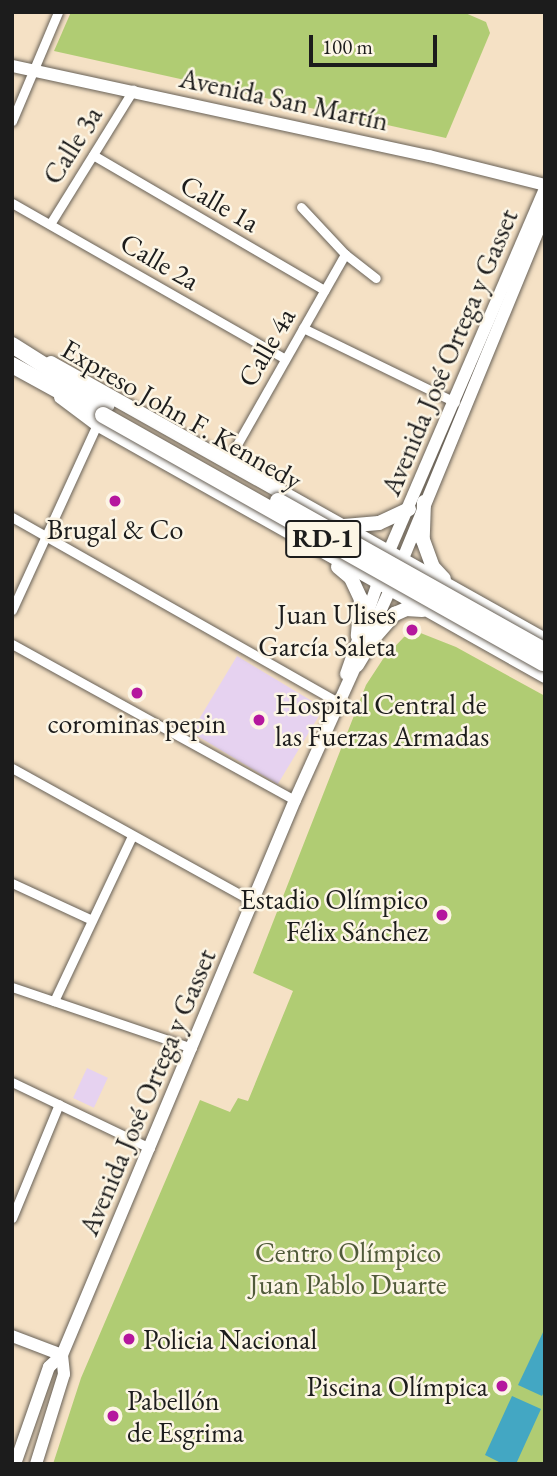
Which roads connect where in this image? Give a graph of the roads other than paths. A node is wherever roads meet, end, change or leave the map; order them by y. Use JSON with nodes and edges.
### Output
{"nodes":[{"id":1,"x":58,"y":12,"type":"edge"},
{"id":2,"x":12,"y":66,"type":"edge"},
{"id":3,"x":34,"y":70,"type":"junction"},
{"id":4,"x":133,"y":90,"type":"junction"},
{"id":5,"x":12,"y":121,"type":"edge"},
{"id":6,"x":93,"y":155,"type":"junction"},
{"id":7,"x":545,"y":187,"type":"edge"},
{"id":8,"x":12,"y":203,"type":"edge"},
{"id":9,"x":301,"y":207,"type":"dead end"},
{"id":10,"x":545,"y":214,"type":"edge"},
{"id":11,"x":50,"y":224,"type":"junction"},
{"id":12,"x":345,"y":254,"type":"junction"},
{"id":13,"x":376,"y":278,"type":"dead end"},
{"id":14,"x":324,"y":290,"type":"junction"},
{"id":15,"x":303,"y":328,"type":"junction"},
{"id":16,"x":14,"y":345,"type":"edge"},
{"id":17,"x":285,"y":359,"type":"junction"},
{"id":18,"x":12,"y":365,"type":"edge"},
{"id":19,"x":455,"y":402,"type":"junction"},
{"id":20,"x":102,"y":415,"type":"junction"},
{"id":21,"x":227,"y":462,"type":"junction"},
{"id":22,"x":424,"y":502,"type":"junction"},
{"id":23,"x":309,"y":508,"type":"junction"},
{"id":24,"x":409,"y":509,"type":"junction"},
{"id":25,"x":12,"y":517,"type":"edge"},
{"id":26,"x":340,"y":526,"type":"junction"},
{"id":27,"x":46,"y":536,"type":"junction"},
{"id":28,"x":294,"y":536,"type":"junction"},
{"id":29,"x":310,"y":545,"type":"junction"},
{"id":30,"x":396,"y":554,"type":"junction"},
{"id":31,"x":384,"y":586,"type":"junction"},
{"id":32,"x":458,"y":592,"type":"junction"},
{"id":33,"x":483,"y":606,"type":"junction"},
{"id":34,"x":12,"y":610,"type":"edge"},
{"id":35,"x":432,"y":612,"type":"junction"},
{"id":36,"x":470,"y":634,"type":"junction"},
{"id":37,"x":358,"y":636,"type":"junction"},
{"id":38,"x":545,"y":640,"type":"edge"},
{"id":39,"x":12,"y":644,"type":"edge"},
{"id":40,"x":544,"y":663,"type":"edge"},
{"id":41,"x":357,"y":665,"type":"junction"},
{"id":42,"x":340,"y":697,"type":"junction"},
{"id":43,"x":12,"y":768,"type":"edge"},
{"id":44,"x":295,"y":800,"type":"junction"},
{"id":45,"x":132,"y":835,"type":"junction"},
{"id":46,"x":12,"y":883,"type":"edge"},
{"id":47,"x":254,"y":902,"type":"junction"},
{"id":48,"x":90,"y":919,"type":"junction"},
{"id":49,"x":12,"y":986,"type":"edge"},
{"id":50,"x":54,"y":1001,"type":"junction"},
{"id":51,"x":192,"y":1048,"type":"junction"},
{"id":52,"x":12,"y":1082,"type":"edge"},
{"id":53,"x":59,"y":1104,"type":"junction"},
{"id":54,"x":150,"y":1148,"type":"junction"},
{"id":55,"x":12,"y":1218,"type":"edge"},
{"id":56,"x":12,"y":1336,"type":"edge"},
{"id":57,"x":62,"y":1355,"type":"junction"},
{"id":58,"x":22,"y":1446,"type":"junction"},
{"id":59,"x":15,"y":1464,"type":"edge"},
{"id":60,"x":20,"y":1464,"type":"edge"},
{"id":61,"x":36,"y":1464,"type":"edge"}],
"edges":[{"from":1,"to":3,"type":"street"},
{"from":2,"to":3,"type":"main road","name":"Avenida San Martín"},
{"from":3,"to":4,"type":"main road","name":"Avenida San Martín"},
{"from":3,"to":5,"type":"street"},
{"from":4,"to":6,"type":"street","name":"Calle 3a"},
{"from":4,"to":7,"type":"main road","name":"Avenida San Martín"},
{"from":6,"to":11,"type":"street","name":"Calle 3a"},
{"from":6,"to":14,"type":"street","name":"Calle 1a"},
{"from":7,"to":19,"type":"main road","name":"Avenida José Ortega y Gasset"},
{"from":8,"to":11,"type":"street","name":"Calle 2a"},
{"from":9,"to":12,"type":"street"},
{"from":10,"to":22,"type":"main road","name":"Avenida José Ortega y Gasset"},
{"from":11,"to":17,"type":"street","name":"Calle 2a"},
{"from":12,"to":13,"type":"street"},
{"from":12,"to":14,"type":"street","name":"Calle 4a"},
{"from":14,"to":15,"type":"street","name":"Calle 4a"},
{"from":15,"to":17,"type":"street","name":"Calle 4a"},
{"from":15,"to":19,"type":"street"},
{"from":16,"to":20,"type":"highway","name":"Expreso John F. Kennedy","number":"RD-1"},
{"from":16,"to":21,"type":"main road","number":"RD-1"},
{"from":17,"to":21,"type":"street","name":"Calle 4a"},
{"from":18,"to":20,"type":"highway","name":"Expreso John F. Kennedy","number":"RD-1"},
{"from":19,"to":24,"type":"main road","name":"Avenida José Ortega y Gasset"},
{"from":20,"to":27,"type":"street"},
{"from":20,"to":28,"type":"main road","number":"RD-1"},
{"from":20,"to":40,"type":"highway","name":"Expreso John F. Kennedy","number":"RD-1","bridge":true},
{"from":21,"to":23,"type":"main road","number":"RD-1"},
{"from":22,"to":30,"type":"main road","name":"Avenida José Ortega y Gasset"},
{"from":22,"to":32,"type":"main road"},
{"from":23,"to":26,"type":"main road","number":"RD-1"},
{"from":23,"to":28,"type":"main road"},
{"from":24,"to":26,"type":"main road"},
{"from":24,"to":30,"type":"main road","name":"Avenida José Ortega y Gasset"},
{"from":25,"to":27,"type":"street"},
{"from":26,"to":30,"type":"main road","number":"RD-1"},
{"from":27,"to":34,"type":"street"},
{"from":27,"to":42,"type":"street"},
{"from":28,"to":29,"type":"main road","number":"RD-1"},
{"from":29,"to":31,"type":"main road","number":"RD-1"},
{"from":29,"to":37,"type":"main road"},
{"from":30,"to":31,"type":"main road","name":"Avenida José Ortega y Gasset"},
{"from":30,"to":32,"type":"main road","number":"RD-1"},
{"from":31,"to":35,"type":"main road","number":"RD-1"},
{"from":31,"to":37,"type":"main road","name":"Avenida José Ortega y Gasset"},
{"from":31,"to":41,"type":"main road","name":"Avenida José Ortega y Gasset"},
{"from":32,"to":33,"type":"main road","number":"RD-1"},
{"from":33,"to":36,"type":"main road"},
{"from":33,"to":38,"type":"main road","number":"RD-1"},
{"from":35,"to":36,"type":"main road","number":"RD-1"},
{"from":35,"to":41,"type":"main road"},
{"from":36,"to":40,"type":"main road","number":"RD-1"},
{"from":37,"to":42,"type":"main road","name":"Avenida José Ortega y Gasset"},
{"from":39,"to":44,"type":"street"},
{"from":41,"to":42,"type":"main road","name":"Avenida José Ortega y Gasset"},
{"from":42,"to":44,"type":"main road","name":"Avenida José Ortega y Gasset"},
{"from":43,"to":45,"type":"street"},
{"from":44,"to":47,"type":"main road","name":"Avenida José Ortega y Gasset"},
{"from":45,"to":47,"type":"street"},
{"from":45,"to":48,"type":"street"},
{"from":46,"to":48,"type":"street"},
{"from":47,"to":51,"type":"main road","name":"Avenida José Ortega y Gasset"},
{"from":48,"to":50,"type":"street"},
{"from":49,"to":50,"type":"street"},
{"from":50,"to":51,"type":"street"},
{"from":51,"to":54,"type":"main road","name":"Avenida José Ortega y Gasset"},
{"from":52,"to":53,"type":"street"},
{"from":53,"to":54,"type":"street"},
{"from":53,"to":55,"type":"street"},
{"from":54,"to":57,"type":"main road","name":"Avenida José Ortega y Gasset"},
{"from":56,"to":57,"type":"main road"},
{"from":57,"to":58,"type":"main road","name":"Avenida José Ortega y Gasset"},
{"from":57,"to":61,"type":"main road","name":"Avenida José Ortega y Gasset"},
{"from":58,"to":59,"type":"main road","name":"Avenida José Ortega y Gasset"},
{"from":58,"to":60,"type":"main road"}]}
